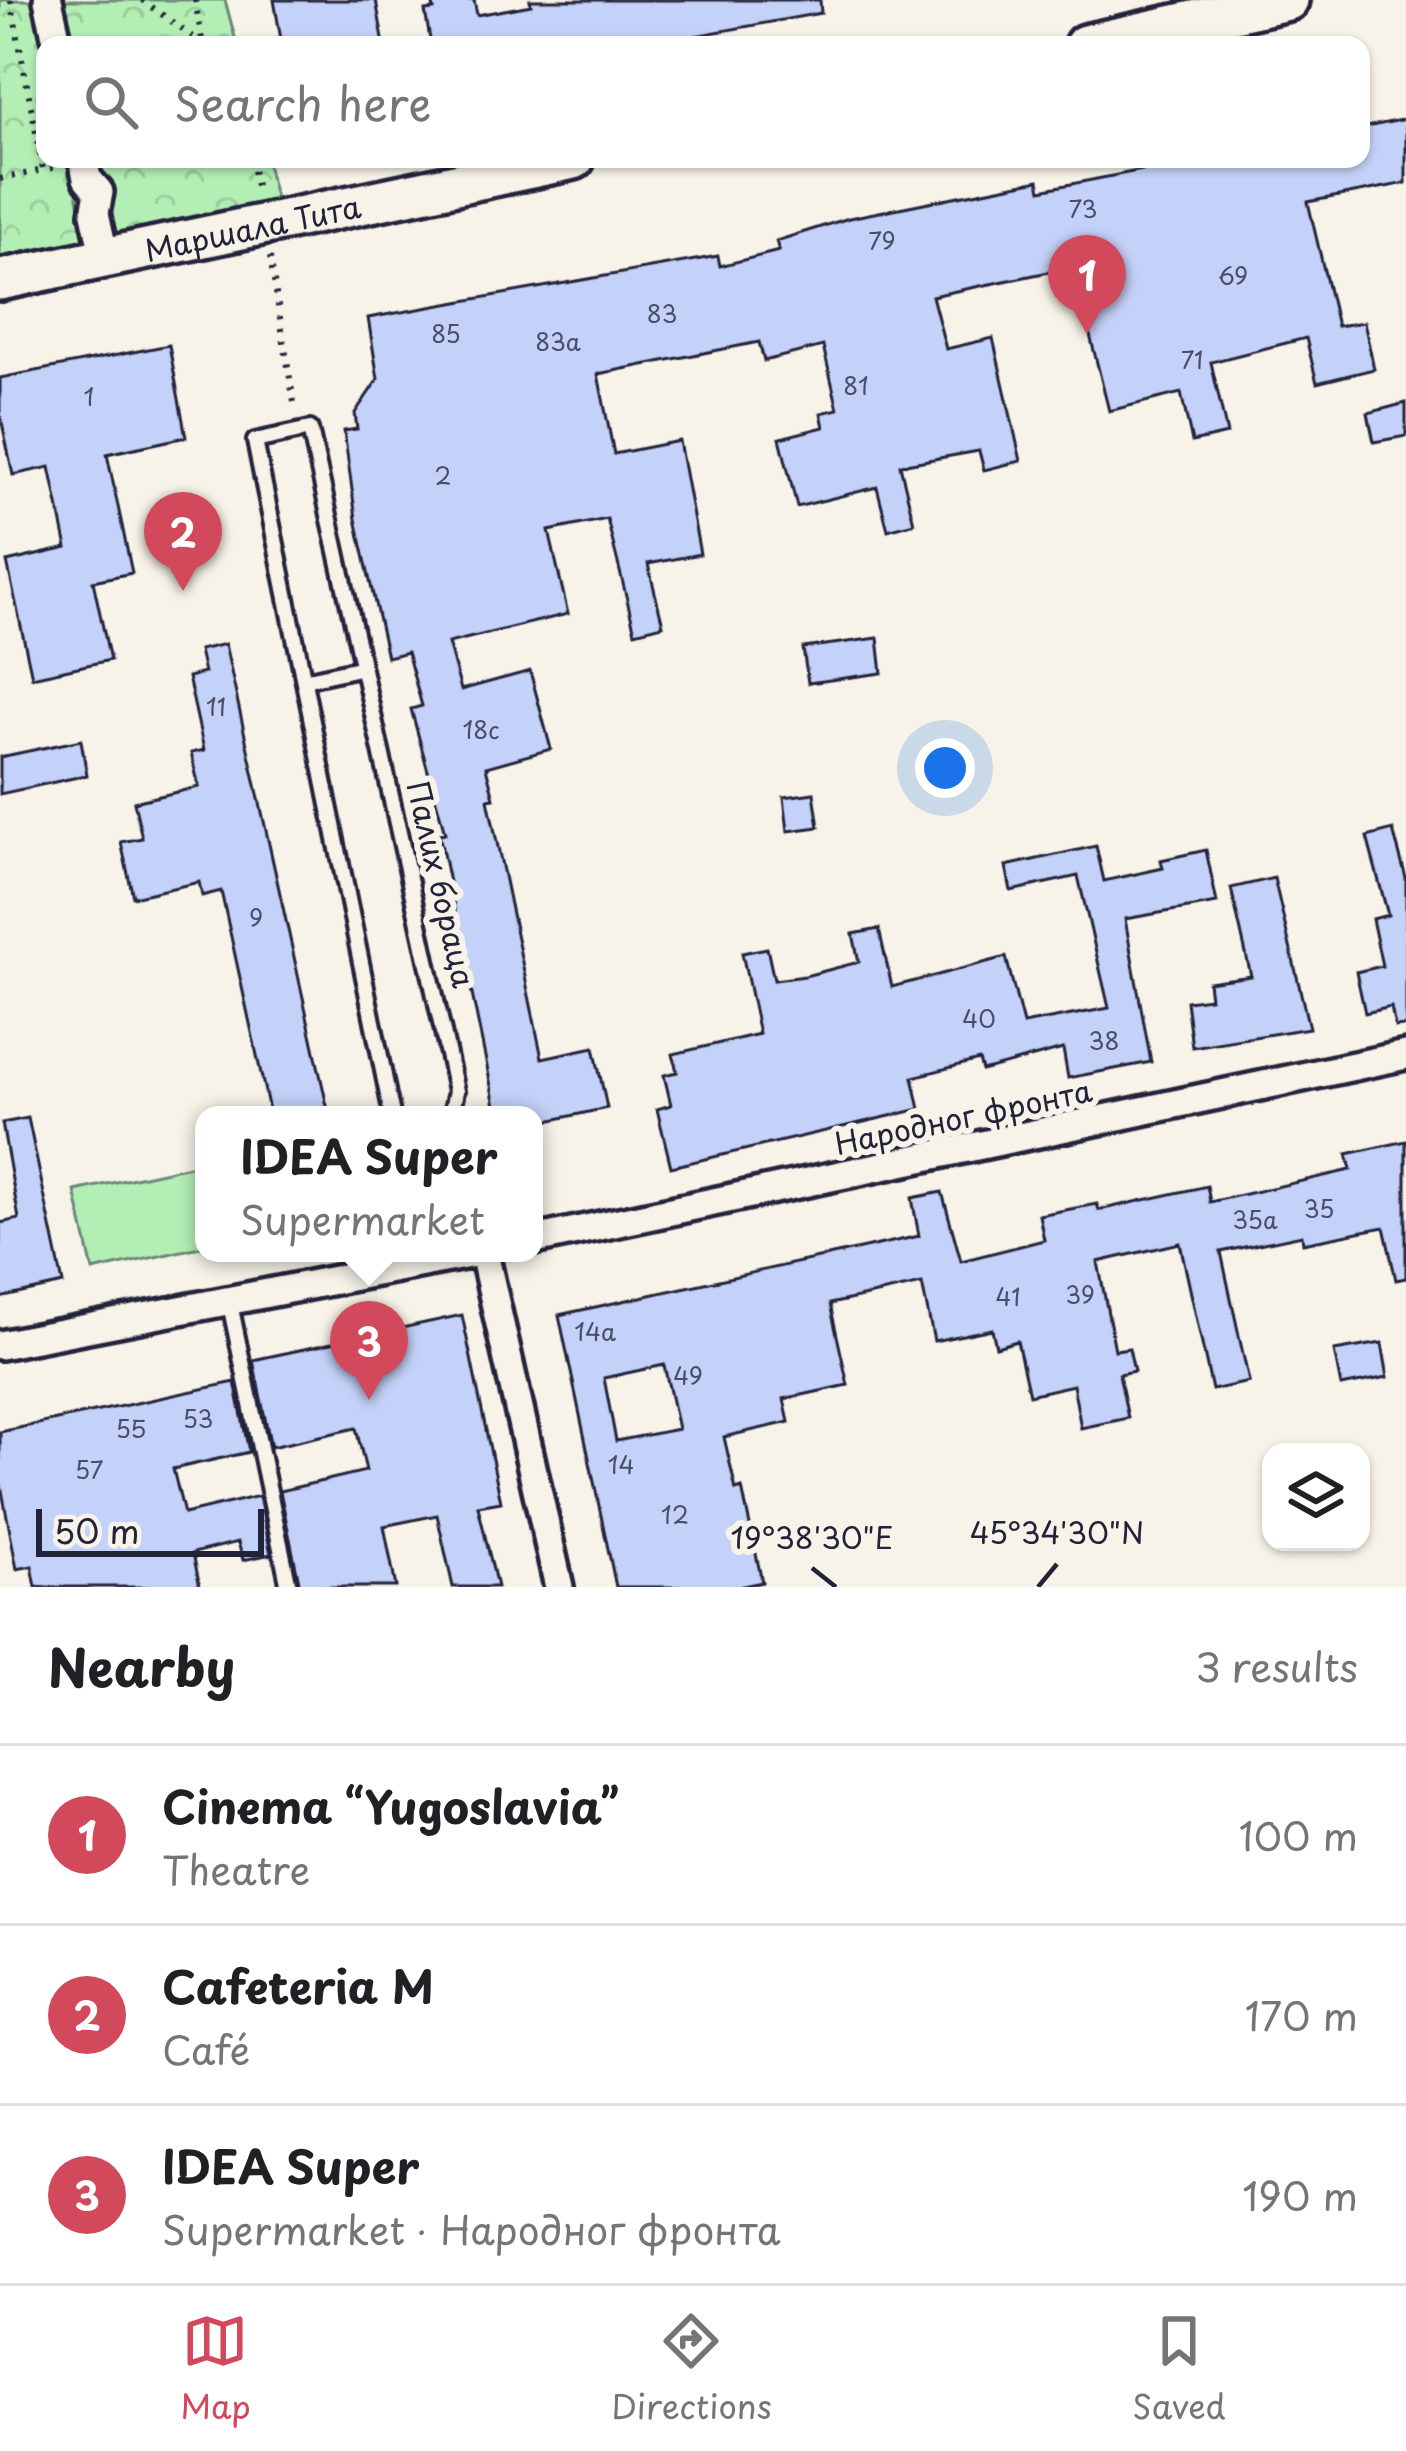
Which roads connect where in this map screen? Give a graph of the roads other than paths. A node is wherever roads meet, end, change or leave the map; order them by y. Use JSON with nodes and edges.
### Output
{"nodes":[{"id":1,"x":47,"y":0,"type":"edge"},
{"id":2,"x":1288,"y":0,"type":"edge"},
{"id":3,"x":56,"y":36,"type":"edge"},
{"id":4,"x":1126,"y":36,"type":"edge"},
{"id":5,"x":85,"y":168,"type":"edge"},
{"id":6,"x":533,"y":168,"type":"edge"},
{"id":7,"x":105,"y":259,"type":"junction"},
{"id":8,"x":0,"y":280,"type":"edge"},
{"id":9,"x":359,"y":668,"type":"junction"},
{"id":10,"x":304,"y":680,"type":"junction"},
{"id":11,"x":1406,"y":1055,"type":"edge"},
{"id":12,"x":390,"y":1106,"type":"edge"},
{"id":13,"x":453,"y":1106,"type":"edge"},
{"id":14,"x":543,"y":1238,"type":"edge"},
{"id":15,"x":404,"y":1262,"type":"edge"},
{"id":16,"x":486,"y":1262,"type":"edge"},
{"id":17,"x":229,"y":1300,"type":"junction"},
{"id":18,"x":0,"y":1345,"type":"edge"},
{"id":19,"x":289,"y":1587,"type":"edge"},
{"id":20,"x":559,"y":1587,"type":"edge"}],
"edges":[{"from":1,"to":3,"type":"street"},
{"from":2,"to":4,"type":"street"},
{"from":5,"to":7,"type":"street"},
{"from":6,"to":7,"type":"street","name":"Маршала Тита"},
{"from":7,"to":8,"type":"street","name":"Маршала Тита"},
{"from":9,"to":10,"type":"lane"},
{"from":9,"to":10,"type":"lane","name":"Палих бораца"},
{"from":9,"to":13,"type":"lane","name":"Палих бораца"},
{"from":10,"to":12,"type":"lane"},
{"from":11,"to":14,"type":"street","name":"Народног фронта"},
{"from":15,"to":17,"type":"street"},
{"from":16,"to":20,"type":"street"},
{"from":17,"to":18,"type":"street"},
{"from":17,"to":19,"type":"lane"}]}
